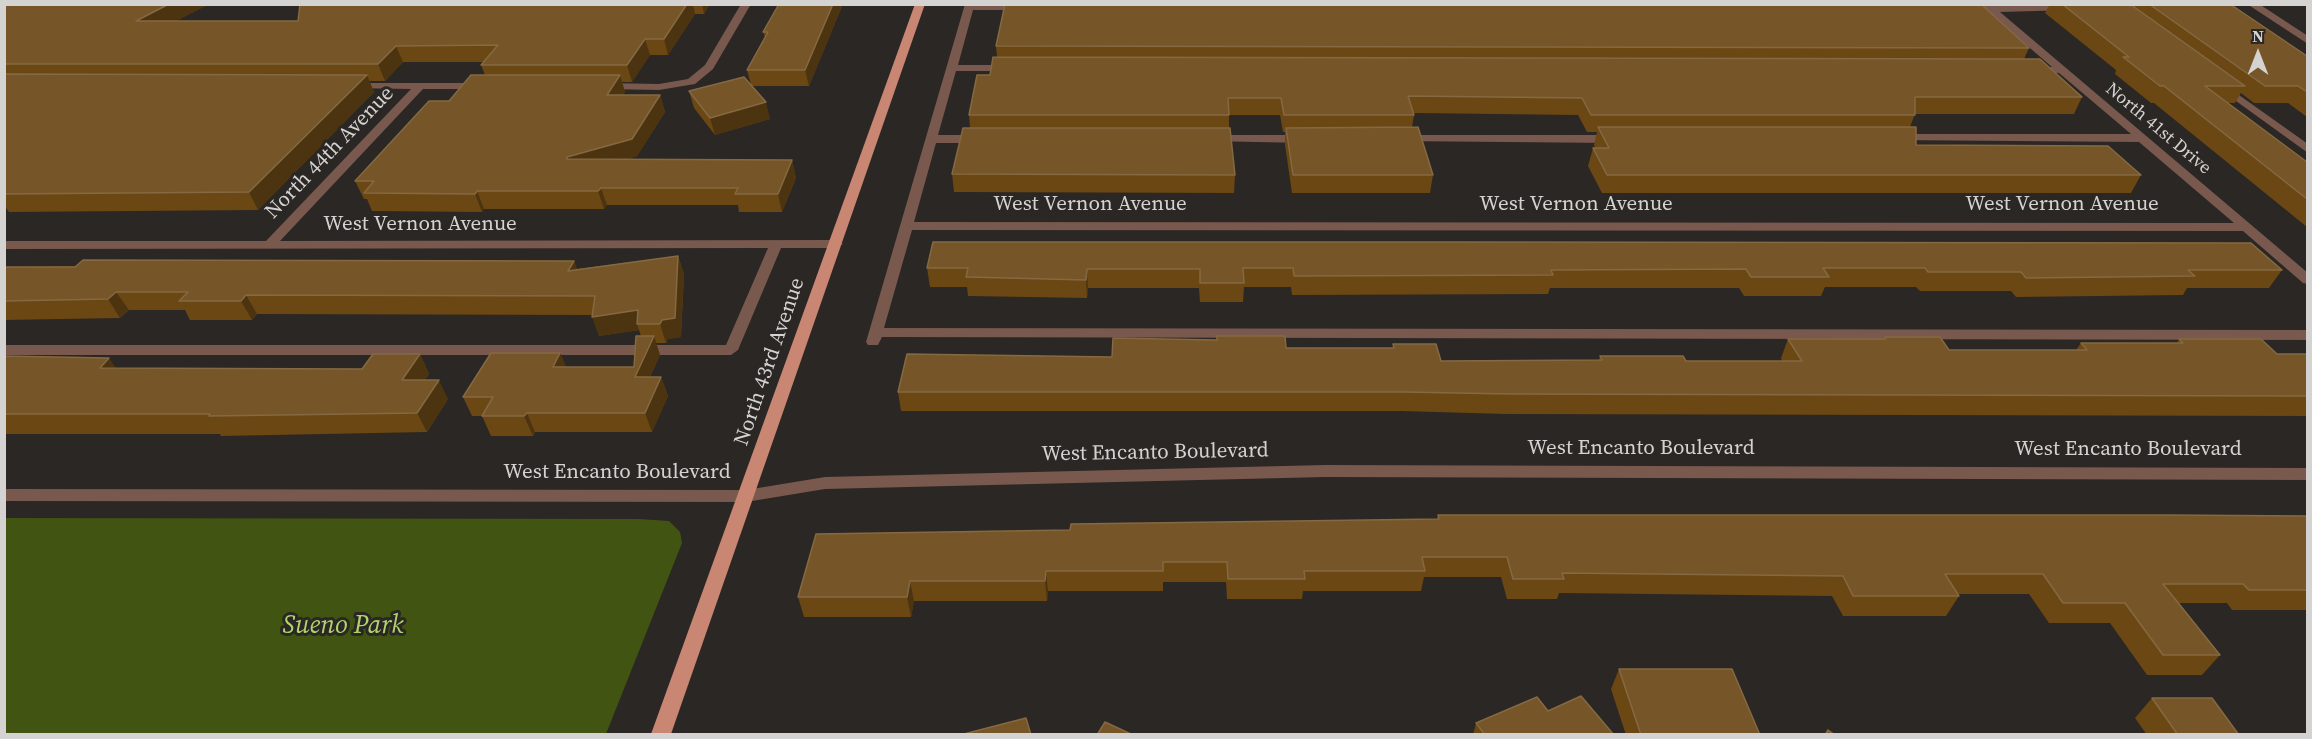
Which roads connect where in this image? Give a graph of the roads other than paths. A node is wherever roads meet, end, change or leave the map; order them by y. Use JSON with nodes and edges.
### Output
{"nodes":[{"id":1,"x":746,"y":4,"type":"edge"},
{"id":2,"x":920,"y":4,"type":"edge"},
{"id":3,"x":2252,"y":4,"type":"edge"},
{"id":4,"x":970,"y":6,"type":"edge"},
{"id":5,"x":1041,"y":7,"type":"edge"},
{"id":6,"x":1987,"y":7,"type":"edge"},
{"id":7,"x":2081,"y":8,"type":"edge"},
{"id":8,"x":1955,"y":9,"type":"edge"},
{"id":9,"x":2307,"y":41,"type":"edge"},
{"id":10,"x":952,"y":68,"type":"junction"},
{"id":11,"x":1023,"y":68,"type":"edge"},
{"id":12,"x":2026,"y":70,"type":"edge"},
{"id":13,"x":2062,"y":70,"type":"junction"},
{"id":14,"x":2210,"y":78,"type":"edge"},
{"id":15,"x":337,"y":86,"type":"edge"},
{"id":16,"x":420,"y":86,"type":"junction"},
{"id":17,"x":492,"y":86,"type":"edge"},
{"id":18,"x":588,"y":86,"type":"edge"},
{"id":19,"x":1878,"y":138,"type":"edge"},
{"id":20,"x":2142,"y":138,"type":"junction"},
{"id":21,"x":932,"y":139,"type":"junction"},
{"id":22,"x":991,"y":139,"type":"edge"},
{"id":23,"x":1195,"y":139,"type":"edge"},
{"id":24,"x":1315,"y":139,"type":"edge"},
{"id":25,"x":1387,"y":139,"type":"edge"},
{"id":26,"x":1627,"y":139,"type":"edge"},
{"id":27,"x":2307,"y":150,"type":"edge"},
{"id":28,"x":907,"y":226,"type":"junction"},
{"id":29,"x":2245,"y":227,"type":"junction"},
{"id":30,"x":776,"y":244,"type":"junction"},
{"id":31,"x":836,"y":244,"type":"junction"},
{"id":32,"x":4,"y":245,"type":"edge"},
{"id":33,"x":268,"y":246,"type":"junction"},
{"id":34,"x":2307,"y":280,"type":"edge"},
{"id":35,"x":2307,"y":335,"type":"edge"},
{"id":36,"x":4,"y":350,"type":"edge"},
{"id":37,"x":2307,"y":474,"type":"edge"},
{"id":38,"x":4,"y":495,"type":"edge"},
{"id":39,"x":746,"y":496,"type":"junction"},
{"id":40,"x":661,"y":735,"type":"edge"}],
"edges":[{"from":1,"to":18,"type":"street"},
{"from":2,"to":31,"type":"main road","name":"North 43rd Avenue"},
{"from":3,"to":9,"type":"street"},
{"from":4,"to":5,"type":"street"},
{"from":4,"to":10,"type":"street"},
{"from":6,"to":7,"type":"street"},
{"from":6,"to":8,"type":"street"},
{"from":6,"to":13,"type":"street","name":"North 41st Drive"},
{"from":10,"to":11,"type":"street"},
{"from":10,"to":21,"type":"street"},
{"from":12,"to":13,"type":"street"},
{"from":13,"to":20,"type":"street","name":"North 41st Drive"},
{"from":14,"to":27,"type":"street"},
{"from":15,"to":16,"type":"street"},
{"from":16,"to":17,"type":"street"},
{"from":16,"to":33,"type":"street","name":"North 44th Avenue"},
{"from":19,"to":20,"type":"street"},
{"from":20,"to":29,"type":"street","name":"North 41st Drive"},
{"from":21,"to":22,"type":"street"},
{"from":21,"to":28,"type":"street"},
{"from":23,"to":24,"type":"street"},
{"from":25,"to":26,"type":"street"},
{"from":28,"to":29,"type":"street","name":"West Vernon Avenue"},
{"from":28,"to":35,"type":"street"},
{"from":29,"to":34,"type":"street","name":"North 41st Drive"},
{"from":30,"to":31,"type":"street","name":"West Vernon Avenue"},
{"from":30,"to":33,"type":"street","name":"West Vernon Avenue"},
{"from":30,"to":36,"type":"street","name":"North 43rd Avenue"},
{"from":31,"to":39,"type":"main road","name":"North 43rd Avenue"},
{"from":32,"to":33,"type":"street","name":"West Vernon Avenue"},
{"from":37,"to":39,"type":"street","name":"West Encanto Boulevard"},
{"from":38,"to":39,"type":"street","name":"West Encanto Boulevard"},
{"from":39,"to":40,"type":"main road","name":"North 43rd Avenue"}]}
